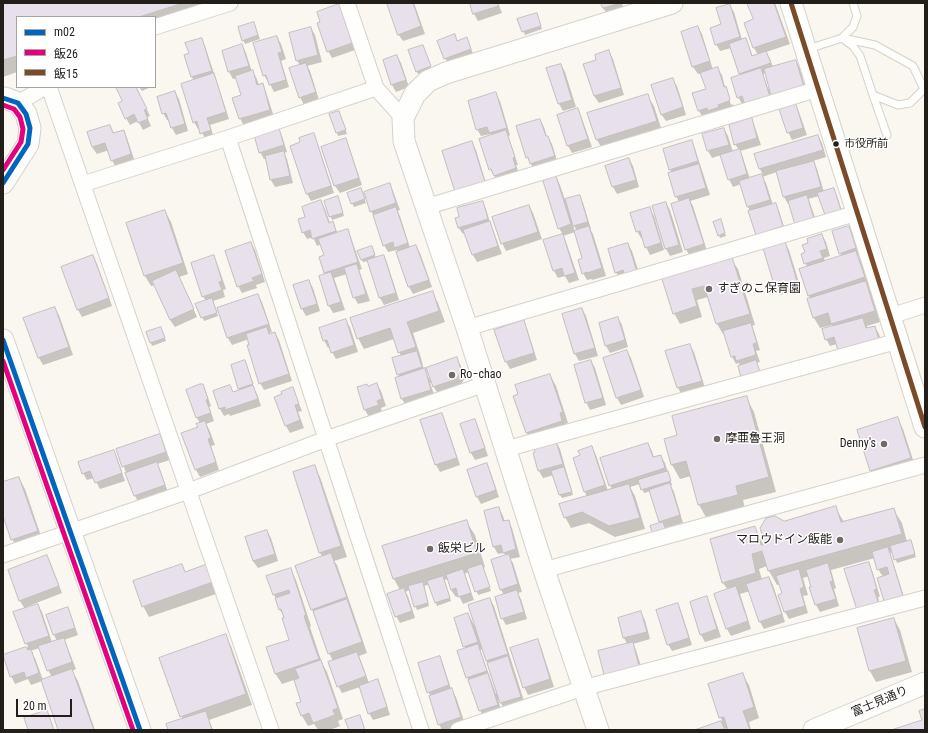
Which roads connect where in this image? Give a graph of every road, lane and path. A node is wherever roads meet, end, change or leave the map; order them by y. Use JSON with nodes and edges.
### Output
{"nodes":[{"id":1,"x":230,"y":3,"type":"edge"},
{"id":2,"x":347,"y":3,"type":"edge"},
{"id":3,"x":672,"y":3,"type":"edge"},
{"id":4,"x":791,"y":3,"type":"edge"},
{"id":5,"x":853,"y":3,"type":"edge"},
{"id":6,"x":156,"y":27,"type":"edge"},
{"id":7,"x":842,"y":38,"type":"junction"},
{"id":8,"x":806,"y":50,"type":"junction"},
{"id":9,"x":42,"y":88,"type":"edge"},
{"id":10,"x":49,"y":88,"type":"edge"},
{"id":11,"x":376,"y":88,"type":"junction"},
{"id":12,"x":818,"y":89,"type":"junction"},
{"id":13,"x":925,"y":90,"type":"edge"},
{"id":14,"x":874,"y":95,"type":"junction"},
{"id":15,"x":11,"y":100,"type":"edge"},
{"id":16,"x":403,"y":118,"type":"junction"},
{"id":17,"x":887,"y":135,"type":"dead end"},
{"id":18,"x":228,"y":138,"type":"junction"},
{"id":19,"x":3,"y":183,"type":"edge"},
{"id":20,"x":82,"y":184,"type":"junction"},
{"id":21,"x":426,"y":207,"type":"junction"},
{"id":22,"x":858,"y":213,"type":"junction"},
{"id":23,"x":925,"y":305,"type":"edge"},
{"id":24,"x":891,"y":316,"type":"junction"},
{"id":25,"x":468,"y":328,"type":"junction"},
{"id":26,"x":3,"y":340,"type":"edge"},
{"id":27,"x":898,"y":340,"type":"junction"},
{"id":28,"x":486,"y":384,"type":"junction"},
{"id":29,"x":925,"y":427,"type":"edge"},
{"id":30,"x":326,"y":439,"type":"junction"},
{"id":31,"x":506,"y":450,"type":"junction"},
{"id":32,"x":925,"y":465,"type":"edge"},
{"id":33,"x":189,"y":491,"type":"junction"},
{"id":34,"x":70,"y":532,"type":"junction"},
{"id":35,"x":3,"y":556,"type":"edge"},
{"id":36,"x":544,"y":570,"type":"junction"},
{"id":37,"x":925,"y":598,"type":"edge"},
{"id":38,"x":925,"y":683,"type":"edge"},
{"id":39,"x":583,"y":688,"type":"junction"},
{"id":40,"x":140,"y":730,"type":"edge"},
{"id":41,"x":271,"y":730,"type":"edge"},
{"id":42,"x":421,"y":730,"type":"edge"},
{"id":43,"x":458,"y":730,"type":"edge"},
{"id":44,"x":598,"y":730,"type":"edge"},
{"id":45,"x":814,"y":730,"type":"edge"}],
"edges":[{"from":1,"to":6,"type":"street"},
{"from":2,"to":11,"type":"street"},
{"from":3,"to":16,"type":"street"},
{"from":4,"to":8,"type":"street"},
{"from":5,"to":7,"type":"lane"},
{"from":7,"to":8,"type":"lane"},
{"from":7,"to":13,"type":"lane"},
{"from":7,"to":14,"type":"lane"},
{"from":8,"to":12,"type":"street"},
{"from":9,"to":15,"type":"street"},
{"from":10,"to":20,"type":"street"},
{"from":11,"to":16,"type":"street"},
{"from":11,"to":18,"type":"street"},
{"from":12,"to":21,"type":"street"},
{"from":12,"to":22,"type":"street"},
{"from":13,"to":14,"type":"lane"},
{"from":14,"to":17,"type":"lane"},
{"from":15,"to":19,"type":"street"},
{"from":16,"to":21,"type":"street"},
{"from":18,"to":20,"type":"street"},
{"from":18,"to":30,"type":"street"},
{"from":20,"to":33,"type":"street"},
{"from":21,"to":25,"type":"street"},
{"from":22,"to":24,"type":"street"},
{"from":22,"to":25,"type":"street"},
{"from":23,"to":24,"type":"street"},
{"from":24,"to":27,"type":"street"},
{"from":25,"to":28,"type":"street"},
{"from":26,"to":34,"type":"street"},
{"from":27,"to":29,"type":"street"},
{"from":27,"to":31,"type":"street"},
{"from":28,"to":30,"type":"street"},
{"from":28,"to":31,"type":"street"},
{"from":30,"to":33,"type":"street"},
{"from":30,"to":42,"type":"street"},
{"from":31,"to":36,"type":"street"},
{"from":32,"to":36,"type":"street"},
{"from":33,"to":34,"type":"street"},
{"from":33,"to":41,"type":"street"},
{"from":34,"to":35,"type":"street"},
{"from":34,"to":40,"type":"street"},
{"from":36,"to":39,"type":"street"},
{"from":37,"to":39,"type":"street"},
{"from":38,"to":45,"type":"street","name":"富士見通り"},
{"from":39,"to":43,"type":"street"},
{"from":39,"to":44,"type":"street"}]}
